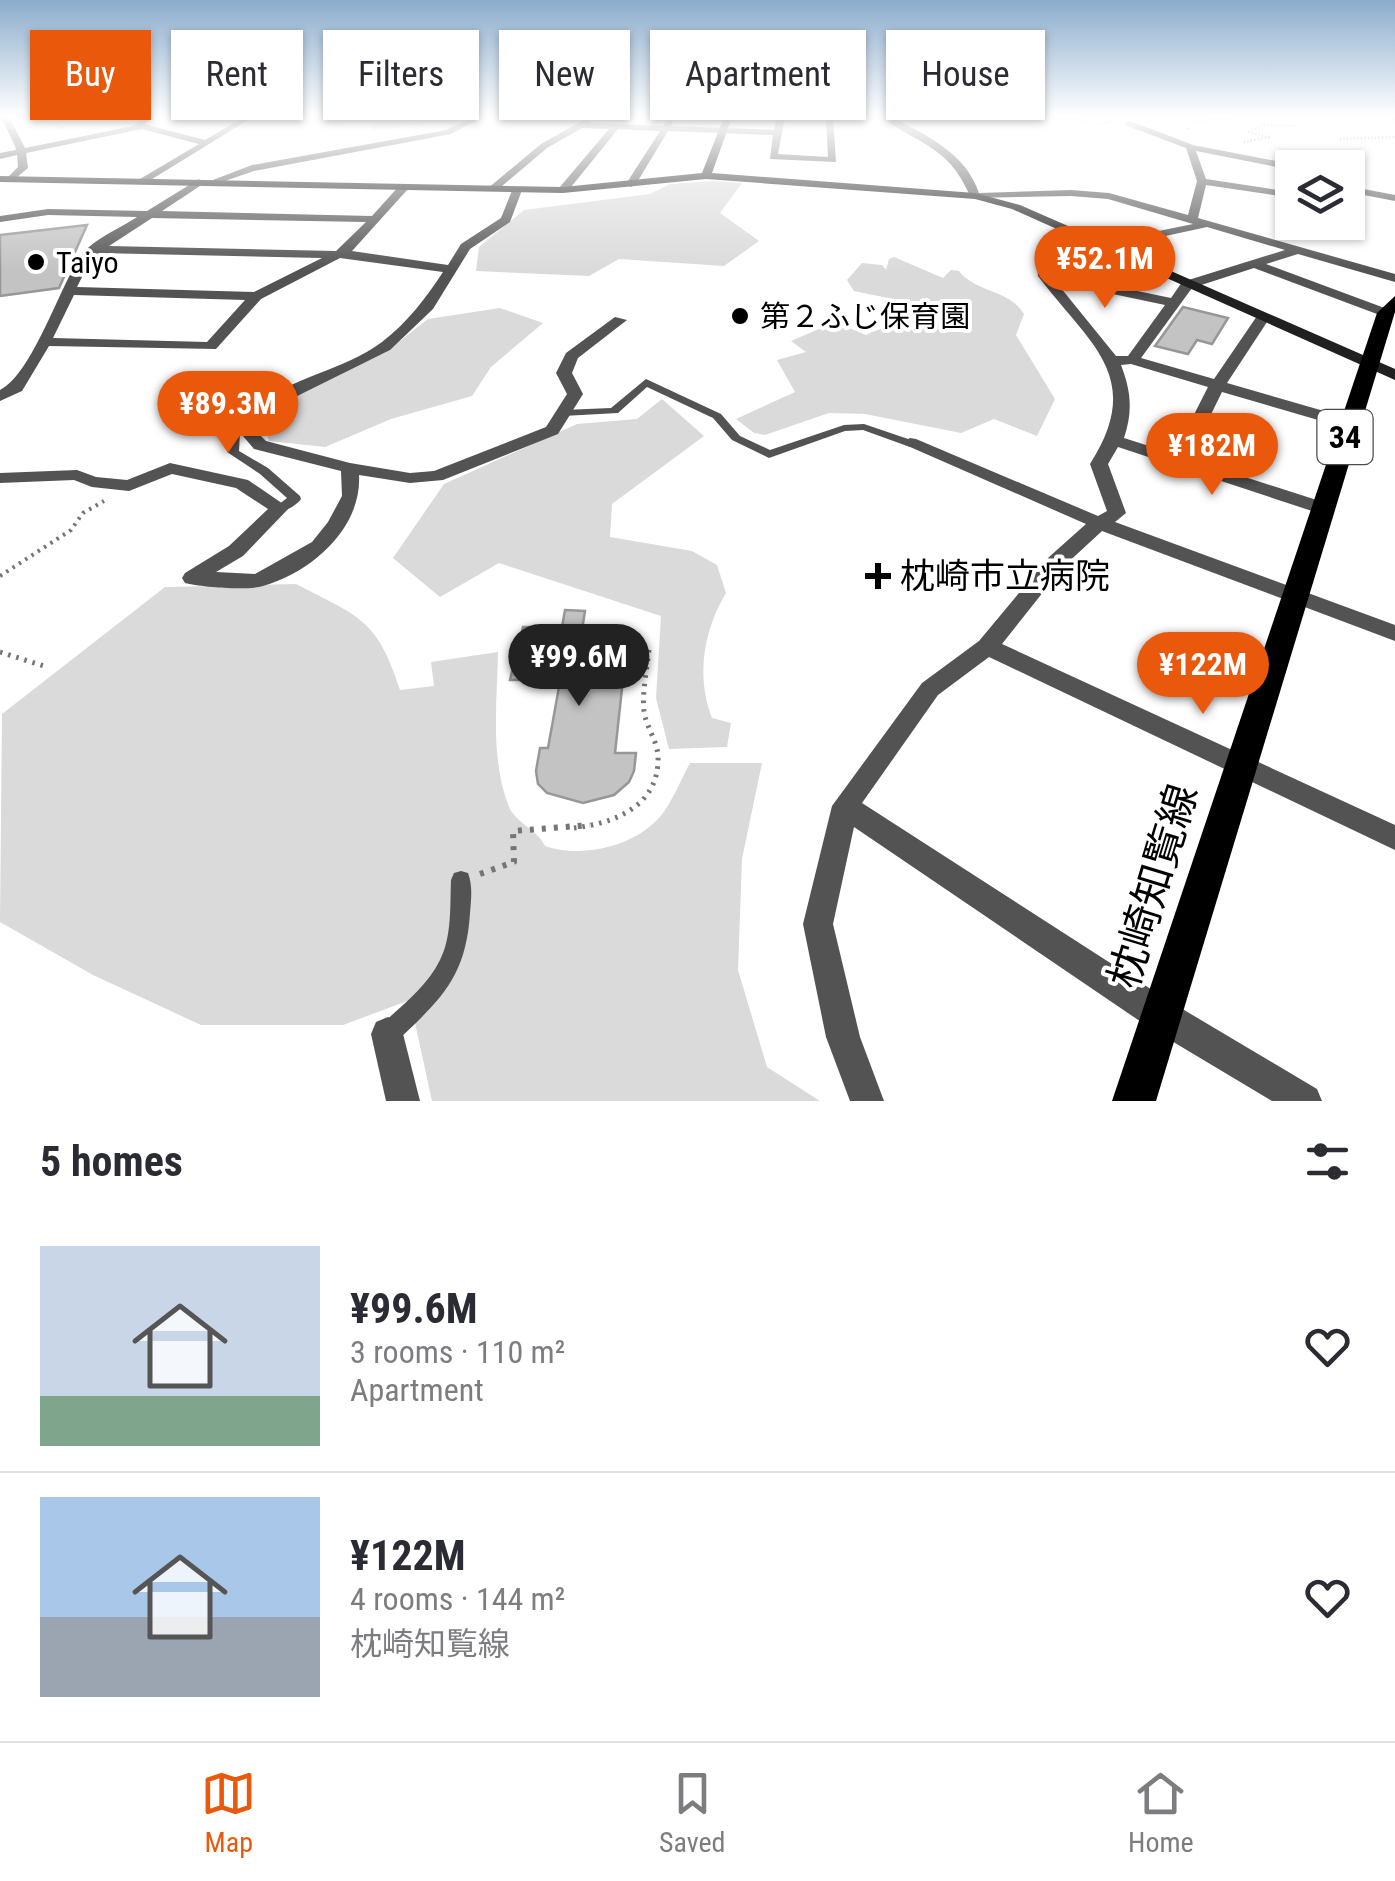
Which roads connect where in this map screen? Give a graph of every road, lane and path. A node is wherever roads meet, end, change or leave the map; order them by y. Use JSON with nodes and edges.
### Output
{"nodes":[{"id":1,"x":165,"y":168,"type":"edge"},
{"id":2,"x":251,"y":168,"type":"edge"},
{"id":3,"x":517,"y":168,"type":"edge"},
{"id":4,"x":580,"y":168,"type":"edge"},
{"id":5,"x":641,"y":168,"type":"edge"},
{"id":6,"x":709,"y":168,"type":"edge"},
{"id":7,"x":964,"y":168,"type":"edge"},
{"id":8,"x":1197,"y":168,"type":"edge"},
{"id":9,"x":706,"y":176,"type":"junction"},
{"id":10,"x":144,"y":181,"type":"junction"},
{"id":11,"x":4,"y":182,"type":"edge"},
{"id":12,"x":1202,"y":182,"type":"junction"},
{"id":13,"x":205,"y":183,"type":"junction"},
{"id":14,"x":632,"y":184,"type":"junction"},
{"id":15,"x":404,"y":187,"type":"junction"},
{"id":16,"x":492,"y":189,"type":"junction"},
{"id":17,"x":516,"y":190,"type":"junction"},
{"id":18,"x":562,"y":190,"type":"junction"},
{"id":19,"x":1275,"y":192,"type":"edge"},
{"id":20,"x":1365,"y":192,"type":"edge"},
{"id":21,"x":975,"y":196,"type":"junction"},
{"id":22,"x":1395,"y":198,"type":"edge"},
{"id":23,"x":149,"y":215,"type":"junction"},
{"id":24,"x":0,"y":219,"type":"edge"},
{"id":25,"x":375,"y":219,"type":"junction"},
{"id":26,"x":1198,"y":222,"type":"junction"},
{"id":27,"x":1101,"y":246,"type":"junction"},
{"id":28,"x":95,"y":248,"type":"junction"},
{"id":29,"x":1303,"y":249,"type":"junction"},
{"id":30,"x":343,"y":254,"type":"junction"},
{"id":31,"x":1254,"y":264,"type":"junction"},
{"id":32,"x":451,"y":269,"type":"junction"},
{"id":33,"x":1044,"y":276,"type":"junction"},
{"id":34,"x":1395,"y":278,"type":"edge"},
{"id":35,"x":1187,"y":285,"type":"junction"},
{"id":36,"x":70,"y":291,"type":"junction"},
{"id":37,"x":256,"y":296,"type":"junction"},
{"id":38,"x":1174,"y":304,"type":"junction"},
{"id":39,"x":1390,"y":307,"type":"edge"},
{"id":40,"x":1262,"y":318,"type":"junction"},
{"id":41,"x":620,"y":320,"type":"dead end"},
{"id":42,"x":44,"y":342,"type":"junction"},
{"id":43,"x":1132,"y":360,"type":"junction"},
{"id":44,"x":1112,"y":361,"type":"junction"},
{"id":45,"x":1368,"y":365,"type":"junction"},
{"id":46,"x":1395,"y":375,"type":"edge"},
{"id":47,"x":1216,"y":386,"type":"junction"},
{"id":48,"x":0,"y":396,"type":"edge"},
{"id":49,"x":562,"y":413,"type":"junction"},
{"id":50,"x":253,"y":417,"type":"junction"},
{"id":51,"x":1350,"y":424,"type":"junction"},
{"id":52,"x":1117,"y":441,"type":"junction"},
{"id":53,"x":910,"y":443,"type":"joint"},
{"id":54,"x":1180,"y":462,"type":"junction"},
{"id":55,"x":350,"y":468,"type":"junction"},
{"id":56,"x":0,"y":478,"type":"edge"},
{"id":57,"x":130,"y":486,"type":"junction"},
{"id":58,"x":280,"y":508,"type":"junction"},
{"id":59,"x":1322,"y":508,"type":"junction"},
{"id":60,"x":1099,"y":523,"type":"junction"},
{"id":61,"x":0,"y":576,"type":"edge"},
{"id":62,"x":1292,"y":596,"type":"junction"},
{"id":63,"x":1395,"y":633,"type":"edge"},
{"id":64,"x":987,"y":646,"type":"junction"},
{"id":65,"x":649,"y":648,"type":"dead end"},
{"id":66,"x":0,"y":652,"type":"edge"},
{"id":67,"x":47,"y":667,"type":"dead end"},
{"id":68,"x":1241,"y":764,"type":"junction"},
{"id":69,"x":845,"y":806,"type":"junction"},
{"id":70,"x":1395,"y":838,"type":"edge"},
{"id":71,"x":461,"y":880,"type":"joint"},
{"id":72,"x":1162,"y":1016,"type":"junction"},
{"id":73,"x":388,"y":1034,"type":"joint"},
{"id":74,"x":403,"y":1101,"type":"edge"},
{"id":75,"x":867,"y":1101,"type":"edge"},
{"id":76,"x":1134,"y":1101,"type":"edge"},
{"id":77,"x":1305,"y":1101,"type":"edge"}],
"edges":[{"from":1,"to":10,"type":"street"},
{"from":2,"to":13,"type":"street"},
{"from":3,"to":16,"type":"street"},
{"from":4,"to":18,"type":"street"},
{"from":5,"to":14,"type":"street"},
{"from":6,"to":9,"type":"street"},
{"from":7,"to":21,"type":"street"},
{"from":8,"to":12,"type":"street"},
{"from":9,"to":14,"type":"street"},
{"from":9,"to":21,"type":"street"},
{"from":10,"to":11,"type":"street"},
{"from":10,"to":13,"type":"street"},
{"from":12,"to":19,"type":"street"},
{"from":12,"to":26,"type":"street"},
{"from":13,"to":15,"type":"street"},
{"from":13,"to":23,"type":"street"},
{"from":14,"to":18,"type":"street"},
{"from":15,"to":16,"type":"street"},
{"from":15,"to":25,"type":"street"},
{"from":16,"to":17,"type":"street"},
{"from":17,"to":18,"type":"street"},
{"from":17,"to":32,"type":"street"},
{"from":20,"to":22,"type":"street"},
{"from":21,"to":26,"type":"street"},
{"from":21,"to":27,"type":"street"},
{"from":23,"to":24,"type":"street"},
{"from":23,"to":25,"type":"street"},
{"from":23,"to":28,"type":"street"},
{"from":25,"to":30,"type":"street"},
{"from":26,"to":27,"type":"street"},
{"from":26,"to":29,"type":"street"},
{"from":27,"to":33,"type":"street"},
{"from":27,"to":35,"type":"street"},
{"from":28,"to":30,"type":"street"},
{"from":28,"to":36,"type":"street"},
{"from":29,"to":31,"type":"street"},
{"from":29,"to":34,"type":"street"},
{"from":30,"to":32,"type":"street"},
{"from":30,"to":37,"type":"street"},
{"from":31,"to":35,"type":"street"},
{"from":31,"to":39,"type":"street"},
{"from":32,"to":50,"type":"street"},
{"from":33,"to":38,"type":"street"},
{"from":33,"to":44,"type":"street"},
{"from":35,"to":38,"type":"street"},
{"from":35,"to":40,"type":"street"},
{"from":36,"to":37,"type":"street"},
{"from":36,"to":42,"type":"street"},
{"from":37,"to":42,"type":"street"},
{"from":38,"to":43,"type":"street"},
{"from":39,"to":45,"type":"main road","name":"枕崎知覧線","number":"34"},
{"from":40,"to":45,"type":"street"},
{"from":40,"to":47,"type":"street"},
{"from":41,"to":49,"type":"street"},
{"from":42,"to":48,"type":"street"},
{"from":43,"to":44,"type":"street"},
{"from":43,"to":47,"type":"street"},
{"from":44,"to":52,"type":"street"},
{"from":45,"to":46,"type":"street"},
{"from":45,"to":51,"type":"main road","name":"枕崎知覧線","number":"34"},
{"from":47,"to":51,"type":"street"},
{"from":47,"to":54,"type":"street"},
{"from":49,"to":53,"type":"lane"},
{"from":49,"to":55,"type":"street"},
{"from":50,"to":55,"type":"street"},
{"from":50,"to":58,"type":"lane"},
{"from":51,"to":59,"type":"main road","name":"枕崎知覧線","number":"34"},
{"from":52,"to":54,"type":"street"},
{"from":52,"to":60,"type":"street"},
{"from":53,"to":60,"type":"street"},
{"from":54,"to":59,"type":"street"},
{"from":55,"to":58,"type":"street"},
{"from":56,"to":57,"type":"street"},
{"from":57,"to":58,"type":"street"},
{"from":57,"to":61,"type":"path"},
{"from":59,"to":62,"type":"main road","name":"枕崎知覧線","number":"34"},
{"from":60,"to":62,"type":"street"},
{"from":60,"to":64,"type":"street"},
{"from":62,"to":63,"type":"street"},
{"from":62,"to":68,"type":"main road","name":"枕崎知覧線","number":"34"},
{"from":64,"to":68,"type":"street"},
{"from":64,"to":69,"type":"street"},
{"from":65,"to":71,"type":"path"},
{"from":66,"to":67,"type":"path"},
{"from":68,"to":70,"type":"street"},
{"from":68,"to":72,"type":"main road","name":"枕崎知覧線","number":"34"},
{"from":69,"to":72,"type":"street"},
{"from":69,"to":75,"type":"street"},
{"from":71,"to":73,"type":"lane"},
{"from":72,"to":76,"type":"main road","name":"枕崎知覧線","number":"34"},
{"from":72,"to":77,"type":"street"},
{"from":73,"to":74,"type":"street"}]}
